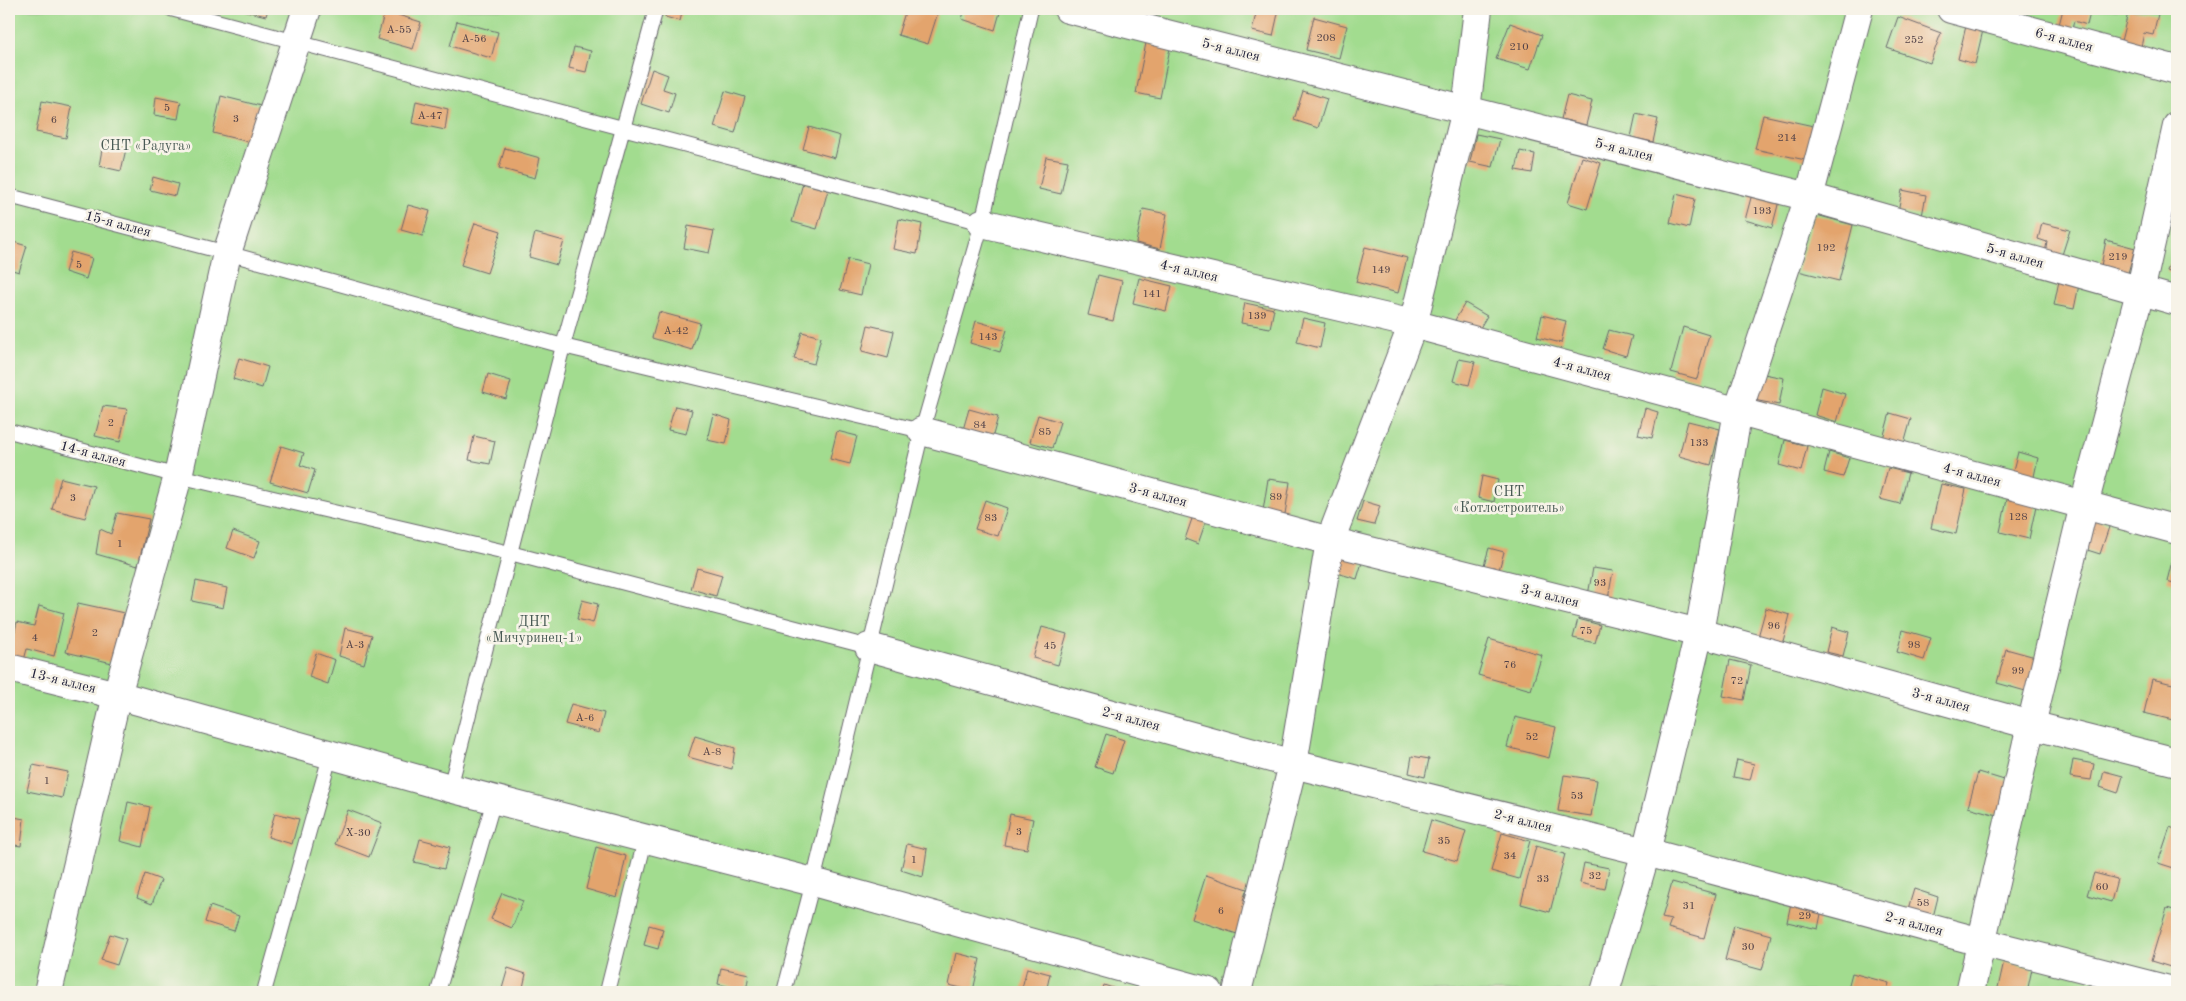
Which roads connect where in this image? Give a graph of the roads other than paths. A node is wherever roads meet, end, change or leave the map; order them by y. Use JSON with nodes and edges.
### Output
{"nodes":[{"id":1,"x":171,"y":9,"type":"edge"},
{"id":2,"x":306,"y":9,"type":"edge"},
{"id":3,"x":656,"y":9,"type":"edge"},
{"id":4,"x":1030,"y":9,"type":"edge"},
{"id":5,"x":1068,"y":9,"type":"edge"},
{"id":6,"x":1478,"y":9,"type":"edge"},
{"id":7,"x":1859,"y":9,"type":"edge"},
{"id":8,"x":1951,"y":9,"type":"edge"},
{"id":9,"x":297,"y":41,"type":"junction"},
{"id":10,"x":2177,"y":70,"type":"edge"},
{"id":11,"x":1466,"y":110,"type":"junction"},
{"id":12,"x":2177,"y":126,"type":"edge"},
{"id":13,"x":624,"y":129,"type":"junction"},
{"id":14,"x":9,"y":196,"type":"edge"},
{"id":15,"x":1809,"y":197,"type":"junction"},
{"id":16,"x":982,"y":223,"type":"junction"},
{"id":17,"x":227,"y":253,"type":"junction"},
{"id":18,"x":2140,"y":292,"type":"junction"},
{"id":19,"x":2177,"y":301,"type":"edge"},
{"id":20,"x":1413,"y":324,"type":"junction"},
{"id":21,"x":563,"y":346,"type":"junction"},
{"id":22,"x":1738,"y":411,"type":"junction"},
{"id":23,"x":9,"y":431,"type":"edge"},
{"id":24,"x":922,"y":431,"type":"junction"},
{"id":25,"x":178,"y":476,"type":"junction"},
{"id":26,"x":2084,"y":505,"type":"junction"},
{"id":27,"x":2177,"y":530,"type":"edge"},
{"id":28,"x":1330,"y":541,"type":"junction"},
{"id":29,"x":510,"y":553,"type":"junction"},
{"id":30,"x":1699,"y":633,"type":"junction"},
{"id":31,"x":869,"y":647,"type":"junction"},
{"id":32,"x":9,"y":668,"type":"edge"},
{"id":33,"x":117,"y":695,"type":"junction"},
{"id":34,"x":2031,"y":725,"type":"junction"},
{"id":35,"x":330,"y":756,"type":"junction"},
{"id":36,"x":2177,"y":762,"type":"edge"},
{"id":37,"x":1293,"y":764,"type":"junction"},
{"id":38,"x":450,"y":788,"type":"junction"},
{"id":39,"x":494,"y":800,"type":"junction"},
{"id":40,"x":645,"y":840,"type":"junction"},
{"id":41,"x":1646,"y":852,"type":"junction"},
{"id":42,"x":813,"y":882,"type":"junction"},
{"id":43,"x":1981,"y":942,"type":"junction"},
{"id":44,"x":48,"y":992,"type":"edge"},
{"id":45,"x":264,"y":992,"type":"edge"},
{"id":46,"x":438,"y":992,"type":"edge"},
{"id":47,"x":607,"y":992,"type":"edge"},
{"id":48,"x":784,"y":992,"type":"edge"},
{"id":49,"x":1209,"y":992,"type":"edge"},
{"id":50,"x":1237,"y":992,"type":"edge"},
{"id":51,"x":1604,"y":992,"type":"edge"},
{"id":52,"x":1970,"y":992,"type":"edge"},
{"id":53,"x":2177,"y":992,"type":"edge"}],
"edges":[{"from":1,"to":9,"type":"lane"},
{"from":2,"to":9,"type":"street"},
{"from":3,"to":13,"type":"lane"},
{"from":4,"to":16,"type":"lane"},
{"from":5,"to":11,"type":"street","name":"5-я аллея"},
{"from":6,"to":11,"type":"street"},
{"from":7,"to":15,"type":"street"},
{"from":8,"to":10,"type":"street","name":"6-я аллея"},
{"from":9,"to":13,"type":"lane"},
{"from":9,"to":17,"type":"street"},
{"from":11,"to":15,"type":"street","name":"5-я аллея"},
{"from":11,"to":20,"type":"street"},
{"from":12,"to":18,"type":"street"},
{"from":13,"to":16,"type":"lane"},
{"from":13,"to":21,"type":"lane"},
{"from":14,"to":17,"type":"lane","name":"15-я аллея"},
{"from":15,"to":18,"type":"street","name":"5-я аллея"},
{"from":15,"to":22,"type":"street"},
{"from":16,"to":20,"type":"street","name":"4-я аллея"},
{"from":16,"to":24,"type":"lane"},
{"from":17,"to":21,"type":"lane","name":"15-я аллея"},
{"from":17,"to":25,"type":"street"},
{"from":18,"to":19,"type":"street","name":"5-я аллея"},
{"from":18,"to":26,"type":"street"},
{"from":20,"to":22,"type":"street","name":"4-я аллея"},
{"from":20,"to":28,"type":"street"},
{"from":21,"to":24,"type":"lane","name":"15-я аллея"},
{"from":21,"to":29,"type":"lane"},
{"from":22,"to":26,"type":"street","name":"4-я аллея"},
{"from":22,"to":30,"type":"street"},
{"from":23,"to":25,"type":"lane","name":"14-я аллея"},
{"from":24,"to":28,"type":"street","name":"3-я аллея"},
{"from":24,"to":31,"type":"lane"},
{"from":25,"to":29,"type":"lane","name":"14-я аллея"},
{"from":25,"to":33,"type":"street"},
{"from":26,"to":27,"type":"street","name":"4-я аллея"},
{"from":26,"to":34,"type":"street"},
{"from":28,"to":30,"type":"street","name":"3-я аллея"},
{"from":28,"to":37,"type":"street"},
{"from":29,"to":31,"type":"lane","name":"14-я аллея"},
{"from":29,"to":38,"type":"lane"},
{"from":30,"to":34,"type":"street","name":"3-я аллея"},
{"from":30,"to":41,"type":"street"},
{"from":31,"to":37,"type":"street","name":"2-я аллея"},
{"from":31,"to":42,"type":"lane"},
{"from":32,"to":33,"type":"street","name":"13-я аллея"},
{"from":33,"to":35,"type":"street","name":"13-я аллея"},
{"from":33,"to":44,"type":"street"},
{"from":34,"to":36,"type":"street","name":"3-я аллея"},
{"from":34,"to":43,"type":"street"},
{"from":35,"to":38,"type":"street","name":"13-я аллея"},
{"from":35,"to":45,"type":"lane"},
{"from":37,"to":41,"type":"street","name":"2-я аллея"},
{"from":37,"to":50,"type":"street"},
{"from":38,"to":39,"type":"street","name":"13-я аллея"},
{"from":39,"to":40,"type":"street","name":"13-я аллея"},
{"from":39,"to":46,"type":"lane"},
{"from":40,"to":42,"type":"street","name":"13-я аллея"},
{"from":40,"to":47,"type":"lane"},
{"from":41,"to":43,"type":"street","name":"2-я аллея"},
{"from":41,"to":51,"type":"street"},
{"from":42,"to":48,"type":"lane"},
{"from":42,"to":49,"type":"street","name":"13-я аллея"},
{"from":43,"to":52,"type":"street"},
{"from":43,"to":53,"type":"street","name":"2-я аллея"}]}
